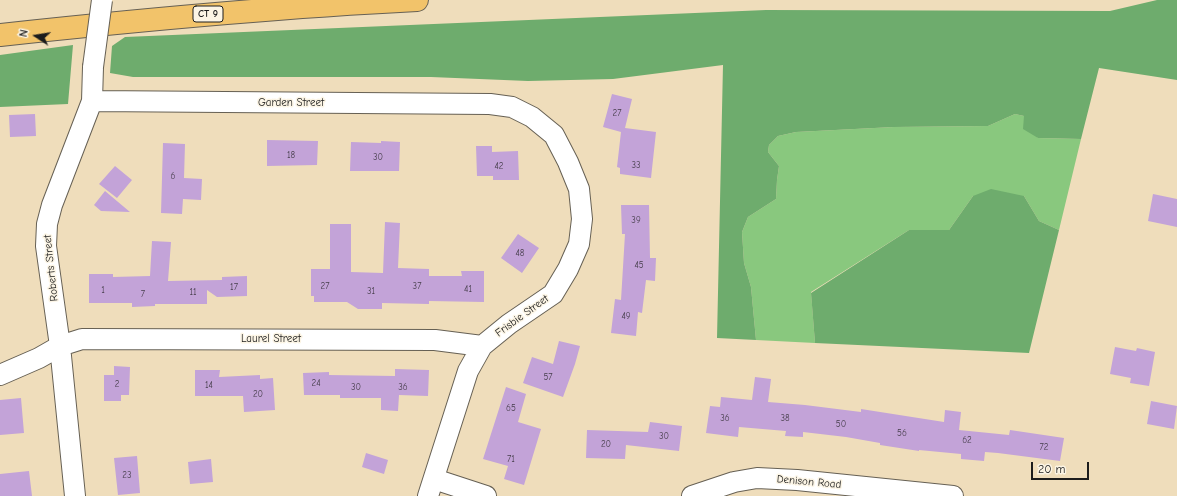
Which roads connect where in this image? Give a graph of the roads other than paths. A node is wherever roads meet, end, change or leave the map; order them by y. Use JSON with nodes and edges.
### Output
{"nodes":[{"id":1,"x":102,"y":0,"type":"edge"},
{"id":2,"x":417,"y":0,"type":"edge"},
{"id":3,"x":0,"y":35,"type":"edge"},
{"id":4,"x":92,"y":101,"type":"junction"},
{"id":5,"x":490,"y":104,"type":"joint"},
{"id":6,"x":60,"y":346,"type":"junction"},
{"id":7,"x":482,"y":346,"type":"junction"},
{"id":8,"x":0,"y":374,"type":"edge"},
{"id":9,"x":431,"y":488,"type":"edge"},
{"id":10,"x":75,"y":496,"type":"edge"},
{"id":11,"x":486,"y":496,"type":"edge"},
{"id":12,"x":692,"y":496,"type":"edge"},
{"id":13,"x":953,"y":496,"type":"edge"}],
"edges":[{"from":1,"to":4,"type":"street","name":"Roberts Street","bridge":true},
{"from":2,"to":3,"type":"highway","number":"CT 9"},
{"from":4,"to":5,"type":"street","name":"Garden Street"},
{"from":4,"to":6,"type":"street","name":"Roberts Street"},
{"from":5,"to":7,"type":"street","name":"Frisbie Street"},
{"from":6,"to":7,"type":"street","name":"Laurel Street"},
{"from":6,"to":8,"type":"street","name":"Laurel Street"},
{"from":6,"to":10,"type":"street","name":"Roberts Street"},
{"from":7,"to":9,"type":"street","name":"Frisbie Street"},
{"from":9,"to":11,"type":"street"},
{"from":12,"to":13,"type":"street","name":"Denison Road"}]}
